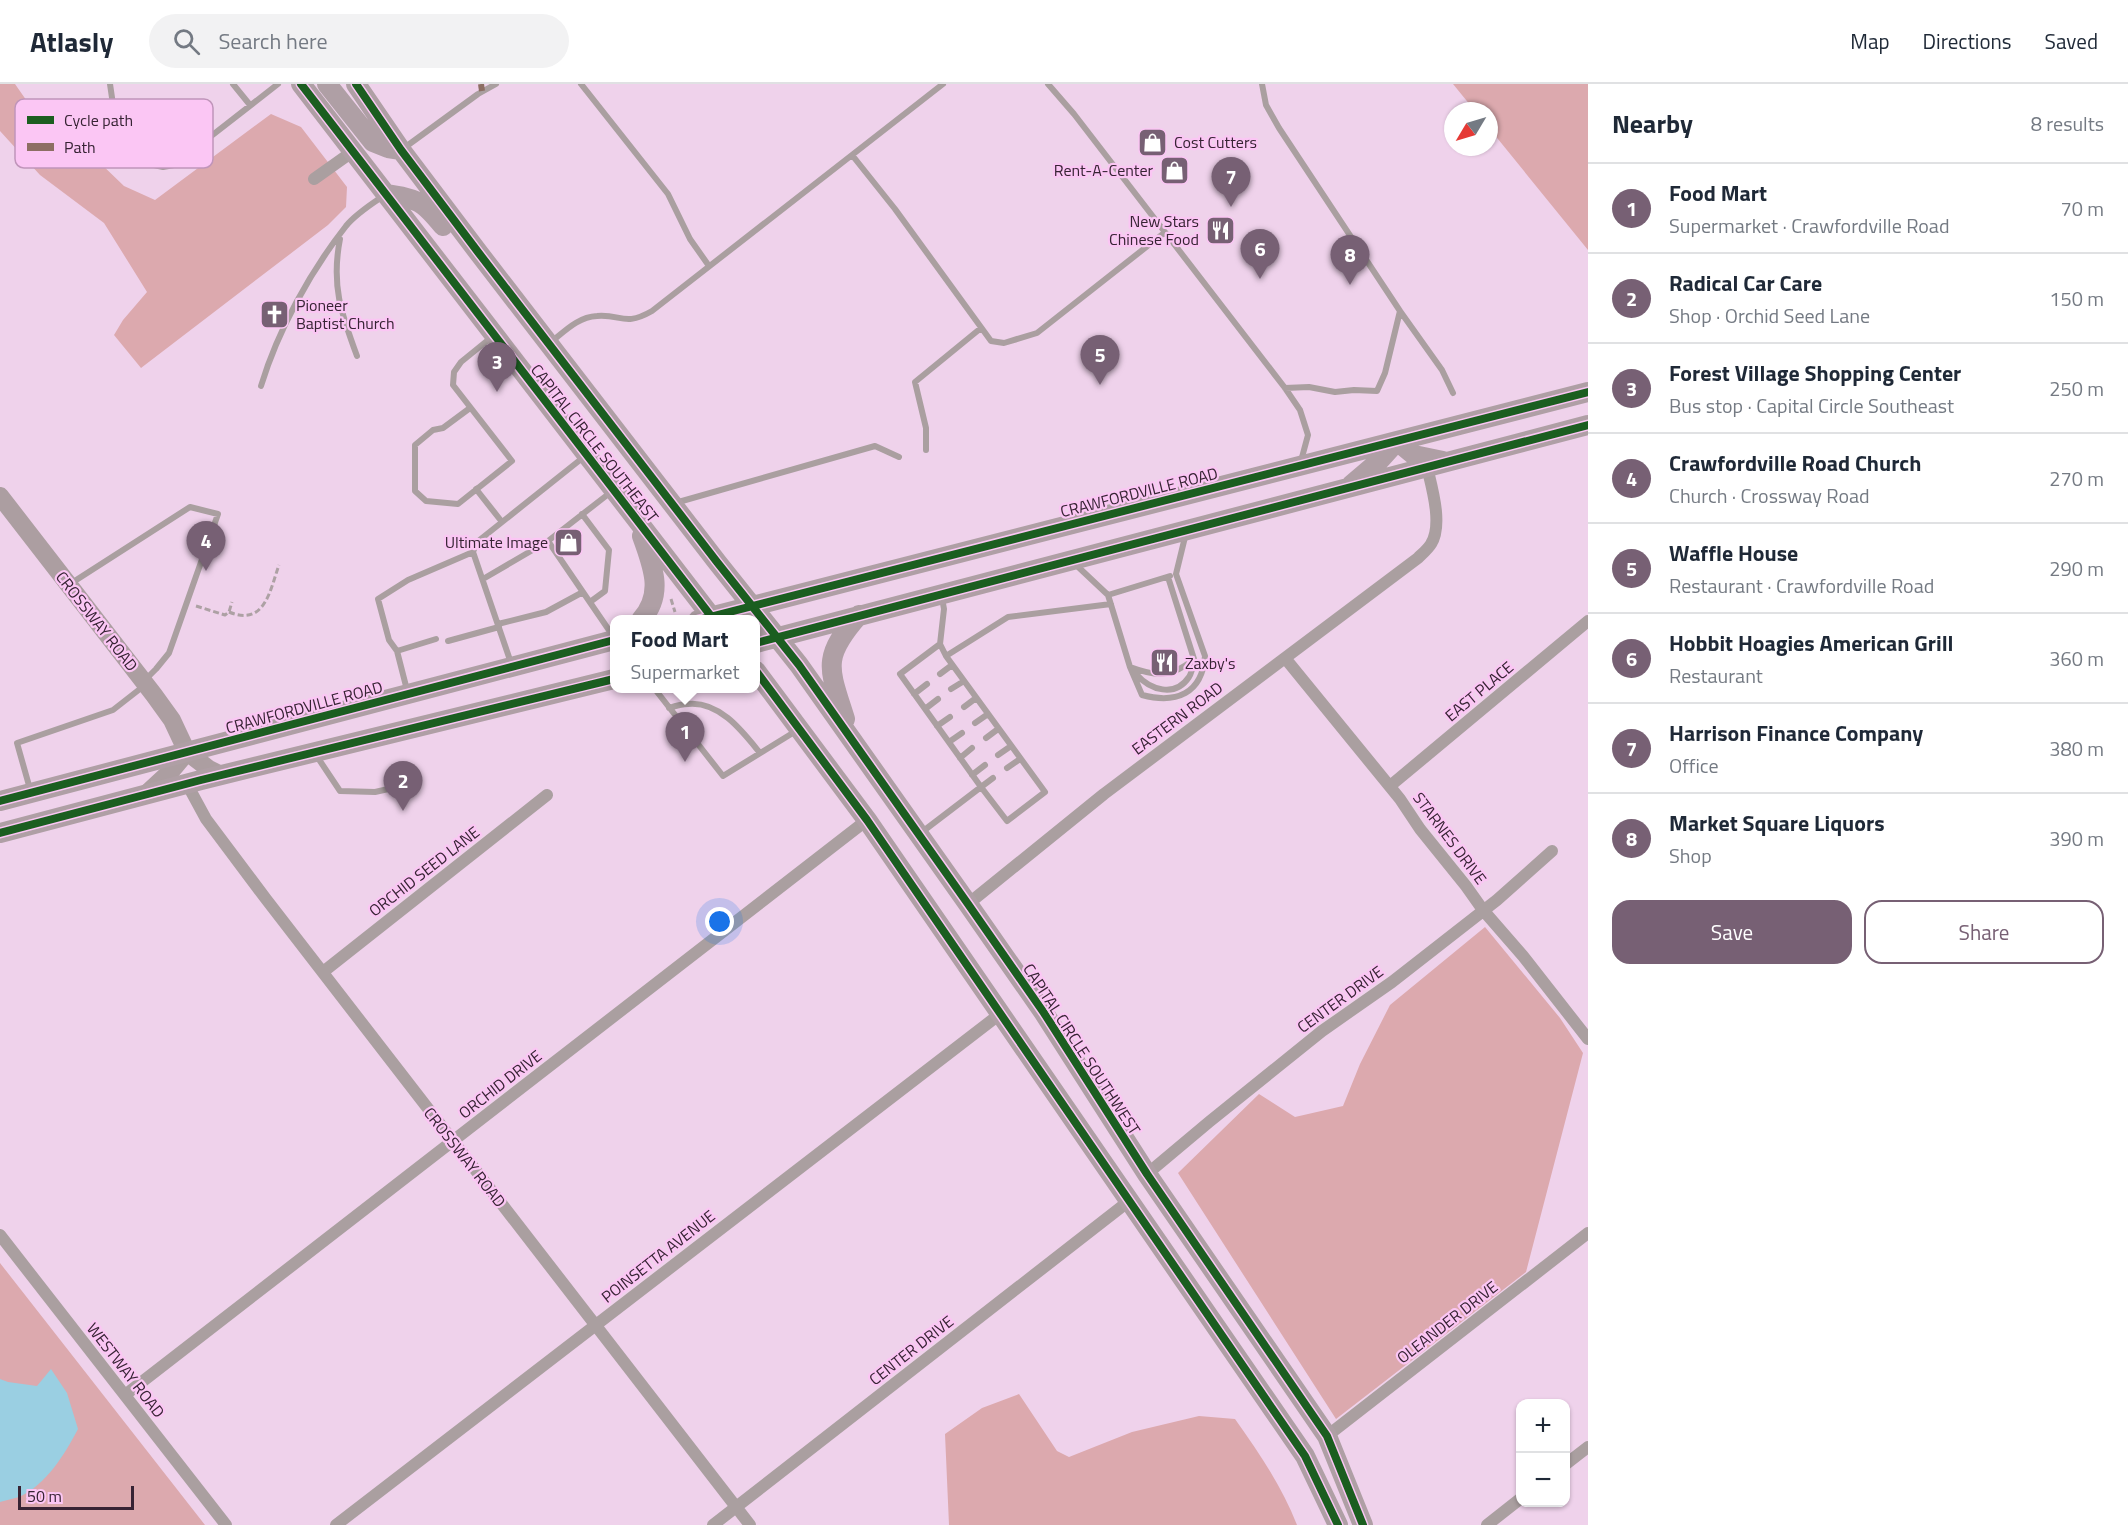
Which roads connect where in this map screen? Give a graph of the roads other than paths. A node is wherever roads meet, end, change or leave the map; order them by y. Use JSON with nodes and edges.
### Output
{"nodes":[{"id":1,"x":110,"y":84,"type":"edge"},
{"id":2,"x":233,"y":84,"type":"edge"},
{"id":3,"x":278,"y":84,"type":"edge"},
{"id":4,"x":301,"y":84,"type":"edge"},
{"id":5,"x":327,"y":84,"type":"edge"},
{"id":6,"x":356,"y":84,"type":"edge"},
{"id":7,"x":496,"y":84,"type":"edge"},
{"id":8,"x":582,"y":84,"type":"edge"},
{"id":9,"x":943,"y":84,"type":"edge"},
{"id":10,"x":1048,"y":84,"type":"edge"},
{"id":11,"x":1262,"y":84,"type":"edge"},
{"id":12,"x":112,"y":99,"type":"edge"},
{"id":13,"x":250,"y":105,"type":"junction"},
{"id":14,"x":213,"y":134,"type":"edge"},
{"id":15,"x":401,"y":150,"type":"junction"},
{"id":16,"x":352,"y":152,"type":"junction"},
{"id":17,"x":852,"y":155,"type":"junction"},
{"id":18,"x":314,"y":179,"type":"dead end"},
{"id":19,"x":385,"y":194,"type":"junction"},
{"id":20,"x":1164,"y":233,"type":"junction"},
{"id":21,"x":340,"y":235,"type":"junction"},
{"id":22,"x":478,"y":252,"type":"junction"},
{"id":23,"x":710,"y":266,"type":"junction"},
{"id":24,"x":1400,"y":311,"type":"junction"},
{"id":25,"x":981,"y":328,"type":"junction"},
{"id":26,"x":494,"y":334,"type":"junction"},
{"id":27,"x":549,"y":344,"type":"junction"},
{"id":28,"x":357,"y":356,"type":"dead end"},
{"id":29,"x":261,"y":386,"type":"dead end"},
{"id":30,"x":1285,"y":388,"type":"junction"},
{"id":31,"x":1588,"y":392,"type":"edge"},
{"id":32,"x":1453,"y":393,"type":"dead end"},
{"id":33,"x":470,"y":408,"type":"junction"},
{"id":34,"x":1588,"y":425,"type":"edge"},
{"id":35,"x":1397,"y":441,"type":"junction"},
{"id":36,"x":926,"y":450,"type":"dead end"},
{"id":37,"x":587,"y":454,"type":"junction"},
{"id":38,"x":898,"y":457,"type":"dead end"},
{"id":39,"x":1300,"y":465,"type":"junction"},
{"id":40,"x":1437,"y":465,"type":"junction"},
{"id":41,"x":1347,"y":488,"type":"junction"},
{"id":42,"x":476,"y":489,"type":"junction"},
{"id":43,"x":614,"y":489,"type":"junction"},
{"id":44,"x":2,"y":501,"type":"edge"},
{"id":45,"x":672,"y":504,"type":"junction"},
{"id":46,"x":582,"y":514,"type":"junction"},
{"id":47,"x":636,"y":519,"type":"junction"},
{"id":48,"x":502,"y":522,"type":"junction"},
{"id":49,"x":1187,"y":530,"type":"junction"},
{"id":50,"x":548,"y":541,"type":"junction"},
{"id":51,"x":473,"y":552,"type":"junction"},
{"id":52,"x":1072,"y":560,"type":"junction"},
{"id":53,"x":1176,"y":574,"type":"junction"},
{"id":54,"x":1168,"y":577,"type":"junction"},
{"id":55,"x":483,"y":579,"type":"junction"},
{"id":56,"x":69,"y":585,"type":"junction"},
{"id":57,"x":583,"y":592,"type":"junction"},
{"id":58,"x":942,"y":595,"type":"junction"},
{"id":59,"x":1108,"y":595,"type":"junction"},
{"id":60,"x":590,"y":602,"type":"junction"},
{"id":61,"x":751,"y":604,"type":"junction"},
{"id":62,"x":1111,"y":604,"type":"junction"},
{"id":63,"x":645,"y":615,"type":"edge"},
{"id":64,"x":706,"y":615,"type":"edge"},
{"id":65,"x":717,"y":615,"type":"edge"},
{"id":66,"x":760,"y":615,"type":"edge"},
{"id":67,"x":760,"y":615,"type":"edge"},
{"id":68,"x":859,"y":615,"type":"junction"},
{"id":69,"x":1588,"y":621,"type":"edge"},
{"id":70,"x":498,"y":626,"type":"junction"},
{"id":71,"x":610,"y":632,"type":"edge"},
{"id":72,"x":777,"y":637,"type":"junction"},
{"id":73,"x":436,"y":639,"type":"dead end"},
{"id":74,"x":448,"y":641,"type":"dead end"},
{"id":75,"x":610,"y":641,"type":"edge"},
{"id":76,"x":760,"y":642,"type":"edge"},
{"id":77,"x":940,"y":644,"type":"junction"},
{"id":78,"x":397,"y":651,"type":"junction"},
{"id":79,"x":946,"y":656,"type":"junction"},
{"id":80,"x":1285,"y":658,"type":"junction"},
{"id":81,"x":1194,"y":659,"type":"junction"},
{"id":82,"x":952,"y":665,"type":"junction"},
{"id":83,"x":512,"y":666,"type":"junction"},
{"id":84,"x":1130,"y":667,"type":"junction"},
{"id":85,"x":940,"y":674,"type":"dead end"},
{"id":86,"x":760,"y":676,"type":"edge"},
{"id":87,"x":610,"y":680,"type":"edge"},
{"id":88,"x":964,"y":681,"type":"junction"},
{"id":89,"x":145,"y":682,"type":"junction"},
{"id":90,"x":927,"y":684,"type":"dead end"},
{"id":91,"x":951,"y":689,"type":"dead end"},
{"id":92,"x":408,"y":693,"type":"junction"},
{"id":93,"x":658,"y":693,"type":"edge"},
{"id":94,"x":914,"y":694,"type":"junction"},
{"id":95,"x":976,"y":698,"type":"junction"},
{"id":96,"x":938,"y":699,"type":"dead end"},
{"id":97,"x":964,"y":707,"type":"dead end"},
{"id":98,"x":669,"y":708,"type":"junction"},
{"id":99,"x":925,"y":709,"type":"junction"},
{"id":100,"x":988,"y":714,"type":"junction"},
{"id":101,"x":950,"y":717,"type":"dead end"},
{"id":102,"x":975,"y":723,"type":"dead end"},
{"id":103,"x":937,"y":726,"type":"junction"},
{"id":104,"x":800,"y":729,"type":"junction"},
{"id":105,"x":998,"y":729,"type":"junction"},
{"id":106,"x":962,"y":733,"type":"dead end"},
{"id":107,"x":850,"y":736,"type":"junction"},
{"id":108,"x":986,"y":738,"type":"dead end"},
{"id":109,"x":949,"y":742,"type":"junction"},
{"id":110,"x":1011,"y":746,"type":"junction"},
{"id":111,"x":972,"y":748,"type":"dead end"},
{"id":112,"x":187,"y":752,"type":"junction"},
{"id":113,"x":314,"y":752,"type":"junction"},
{"id":114,"x":760,"y":753,"type":"junction"},
{"id":115,"x":998,"y":755,"type":"dead end"},
{"id":116,"x":960,"y":758,"type":"junction"},
{"id":117,"x":1020,"y":759,"type":"junction"},
{"id":118,"x":984,"y":765,"type":"dead end"},
{"id":119,"x":1007,"y":768,"type":"dead end"},
{"id":120,"x":221,"y":775,"type":"junction"},
{"id":121,"x":972,"y":775,"type":"junction"},
{"id":122,"x":993,"y":778,"type":"dead end"},
{"id":123,"x":415,"y":783,"type":"dead end"},
{"id":124,"x":187,"y":784,"type":"junction"},
{"id":125,"x":1390,"y":786,"type":"junction"},
{"id":126,"x":981,"y":787,"type":"junction"},
{"id":127,"x":30,"y":793,"type":"junction"},
{"id":128,"x":146,"y":795,"type":"junction"},
{"id":129,"x":547,"y":795,"type":"dead end"},
{"id":130,"x":0,"y":801,"type":"edge"},
{"id":131,"x":867,"y":820,"type":"junction"},
{"id":132,"x":0,"y":833,"type":"edge"},
{"id":133,"x":919,"y":834,"type":"junction"},
{"id":134,"x":1552,"y":850,"type":"dead end"},
{"id":135,"x":968,"y":904,"type":"junction"},
{"id":136,"x":1483,"y":910,"type":"junction"},
{"id":137,"x":323,"y":972,"type":"junction"},
{"id":138,"x":1000,"y":1014,"type":"junction"},
{"id":139,"x":1588,"y":1039,"type":"edge"},
{"id":140,"x":453,"y":1141,"type":"junction"},
{"id":141,"x":1147,"y":1174,"type":"junction"},
{"id":142,"x":1129,"y":1201,"type":"junction"},
{"id":143,"x":1588,"y":1233,"type":"edge"},
{"id":144,"x":0,"y":1235,"type":"edge"},
{"id":145,"x":595,"y":1325,"type":"junction"},
{"id":146,"x":124,"y":1395,"type":"junction"},
{"id":147,"x":1327,"y":1436,"type":"junction"},
{"id":148,"x":1588,"y":1447,"type":"edge"},
{"id":149,"x":1570,"y":1461,"type":"edge"},
{"id":150,"x":1516,"y":1503,"type":"edge"},
{"id":151,"x":736,"y":1507,"type":"junction"},
{"id":152,"x":226,"y":1525,"type":"edge"},
{"id":153,"x":336,"y":1525,"type":"edge"},
{"id":154,"x":713,"y":1525,"type":"edge"},
{"id":155,"x":750,"y":1525,"type":"edge"},
{"id":156,"x":1338,"y":1525,"type":"edge"},
{"id":157,"x":1363,"y":1525,"type":"edge"},
{"id":158,"x":1487,"y":1525,"type":"edge"}],
"edges":[{"from":1,"to":12,"type":"lane"},
{"from":2,"to":13,"type":"lane"},
{"from":3,"to":13,"type":"lane"},
{"from":4,"to":16,"type":"main road","name":"CAPITAL CIRCLE SOUTHEAST"},
{"from":5,"to":15,"type":"main road"},
{"from":6,"to":15,"type":"main road","name":"CAPITAL CIRCLE SOUTHEAST"},
{"from":7,"to":15,"type":"lane"},
{"from":8,"to":23,"type":"lane"},
{"from":9,"to":17,"type":"lane"},
{"from":10,"to":20,"type":"lane"},
{"from":11,"to":24,"type":"lane"},
{"from":13,"to":14,"type":"lane"},
{"from":15,"to":22,"type":"main road","name":"CAPITAL CIRCLE SOUTHEAST"},
{"from":16,"to":18,"type":"street"},
{"from":16,"to":19,"type":"main road","name":"CAPITAL CIRCLE SOUTHEAST"},
{"from":17,"to":23,"type":"lane"},
{"from":17,"to":25,"type":"lane"},
{"from":19,"to":21,"type":"lane"},
{"from":19,"to":22,"type":"main road"},
{"from":19,"to":26,"type":"main road","name":"CAPITAL CIRCLE SOUTHEAST"},
{"from":20,"to":25,"type":"lane"},
{"from":20,"to":30,"type":"lane"},
{"from":21,"to":28,"type":"lane"},
{"from":21,"to":29,"type":"lane"},
{"from":22,"to":27,"type":"main road","name":"CAPITAL CIRCLE SOUTHEAST"},
{"from":23,"to":27,"type":"lane"},
{"from":24,"to":30,"type":"lane"},
{"from":24,"to":32,"type":"lane"},
{"from":25,"to":36,"type":"lane"},
{"from":26,"to":33,"type":"lane"},
{"from":26,"to":37,"type":"main road","name":"CAPITAL CIRCLE SOUTHEAST"},
{"from":27,"to":45,"type":"main road","name":"CAPITAL CIRCLE SOUTHEAST"},
{"from":30,"to":39,"type":"lane"},
{"from":31,"to":35,"type":"main road","name":"CRAWFORDVILLE ROAD"},
{"from":33,"to":42,"type":"lane"},
{"from":33,"to":42,"type":"lane"},
{"from":34,"to":40,"type":"main road"},
{"from":35,"to":39,"type":"main road","name":"CRAWFORDVILLE ROAD"},
{"from":35,"to":40,"type":"main road"},
{"from":35,"to":41,"type":"main road"},
{"from":37,"to":43,"type":"main road","name":"CAPITAL CIRCLE SOUTHEAST"},
{"from":37,"to":48,"type":"lane"},
{"from":38,"to":45,"type":"lane"},
{"from":39,"to":61,"type":"main road","name":"CRAWFORDVILLE ROAD"},
{"from":40,"to":41,"type":"main road"},
{"from":40,"to":80,"type":"street","name":"EASTERN ROAD"},
{"from":41,"to":49,"type":"main road"},
{"from":42,"to":48,"type":"lane"},
{"from":43,"to":46,"type":"lane"},
{"from":43,"to":47,"type":"main road","name":"CAPITAL CIRCLE SOUTHEAST"},
{"from":44,"to":56,"type":"street","name":"CROSSWAY ROAD"},
{"from":45,"to":61,"type":"main road","name":"CAPITAL CIRCLE SOUTHEAST"},
{"from":46,"to":50,"type":"lane"},
{"from":46,"to":60,"type":"lane"},
{"from":47,"to":63,"type":"main road"},
{"from":47,"to":64,"type":"main road","name":"CAPITAL CIRCLE SOUTHEAST"},
{"from":48,"to":51,"type":"lane"},
{"from":49,"to":52,"type":"main road"},
{"from":49,"to":53,"type":"lane"},
{"from":50,"to":55,"type":"lane"},
{"from":50,"to":57,"type":"lane"},
{"from":51,"to":55,"type":"lane"},
{"from":51,"to":78,"type":"lane"},
{"from":52,"to":58,"type":"main road"},
{"from":52,"to":59,"type":"lane"},
{"from":53,"to":54,"type":"lane"},
{"from":53,"to":84,"type":"lane"},
{"from":54,"to":59,"type":"lane"},
{"from":54,"to":81,"type":"lane"},
{"from":55,"to":70,"type":"lane"},
{"from":56,"to":89,"type":"street","name":"CROSSWAY ROAD"},
{"from":56,"to":89,"type":"lane"},
{"from":57,"to":60,"type":"lane"},
{"from":57,"to":70,"type":"lane"},
{"from":58,"to":68,"type":"main road"},
{"from":58,"to":77,"type":"lane"},
{"from":59,"to":62,"type":"lane"},
{"from":60,"to":71,"type":"lane"},
{"from":61,"to":65,"type":"main road","name":"CRAWFORDVILLE ROAD"},
{"from":61,"to":67,"type":"main road","name":"CAPITAL CIRCLE SOUTHWEST"},
{"from":62,"to":79,"type":"lane"},
{"from":62,"to":84,"type":"lane"},
{"from":66,"to":72,"type":"main road","name":"CAPITAL CIRCLE SOUTHWEST"},
{"from":68,"to":72,"type":"main road"},
{"from":68,"to":107,"type":"main road"},
{"from":69,"to":125,"type":"street","name":"EAST PLACE"},
{"from":70,"to":74,"type":"lane"},
{"from":70,"to":83,"type":"lane"},
{"from":72,"to":76,"type":"main road"},
{"from":72,"to":107,"type":"main road","name":"CAPITAL CIRCLE SOUTHWEST"},
{"from":73,"to":78,"type":"lane"},
{"from":75,"to":83,"type":"main road","name":"CRAWFORDVILLE ROAD"},
{"from":77,"to":79,"type":"lane"},
{"from":77,"to":94,"type":"lane"},
{"from":78,"to":92,"type":"lane"},
{"from":79,"to":82,"type":"lane"},
{"from":80,"to":125,"type":"street","name":"STARNES DRIVE"},
{"from":80,"to":135,"type":"street","name":"EASTERN ROAD"},
{"from":81,"to":84,"type":"lane"},
{"from":81,"to":84,"type":"lane"},
{"from":82,"to":85,"type":"lane"},
{"from":82,"to":88,"type":"lane"},
{"from":83,"to":92,"type":"main road","name":"CRAWFORDVILLE ROAD"},
{"from":86,"to":104,"type":"main road"},
{"from":87,"to":113,"type":"main road"},
{"from":88,"to":91,"type":"lane"},
{"from":88,"to":95,"type":"lane"},
{"from":89,"to":112,"type":"street","name":"CROSSWAY ROAD"},
{"from":89,"to":127,"type":"lane"},
{"from":90,"to":94,"type":"lane"},
{"from":92,"to":112,"type":"main road","name":"CRAWFORDVILLE ROAD"},
{"from":93,"to":98,"type":"lane"},
{"from":94,"to":99,"type":"lane"},
{"from":95,"to":97,"type":"lane"},
{"from":95,"to":100,"type":"lane"},
{"from":96,"to":99,"type":"lane"},
{"from":98,"to":114,"type":"lane"},
{"from":98,"to":114,"type":"lane"},
{"from":99,"to":103,"type":"lane"},
{"from":100,"to":102,"type":"lane"},
{"from":100,"to":105,"type":"lane"},
{"from":101,"to":103,"type":"lane"},
{"from":103,"to":109,"type":"lane"},
{"from":104,"to":114,"type":"lane"},
{"from":104,"to":131,"type":"main road"},
{"from":105,"to":108,"type":"lane"},
{"from":105,"to":110,"type":"lane"},
{"from":106,"to":109,"type":"lane"},
{"from":107,"to":133,"type":"main road","name":"CAPITAL CIRCLE SOUTHWEST"},
{"from":109,"to":116,"type":"lane"},
{"from":110,"to":115,"type":"lane"},
{"from":110,"to":117,"type":"lane"},
{"from":111,"to":116,"type":"lane"},
{"from":112,"to":120,"type":"street"},
{"from":112,"to":127,"type":"main road","name":"CRAWFORDVILLE ROAD"},
{"from":112,"to":128,"type":"street"},
{"from":113,"to":120,"type":"main road"},
{"from":113,"to":123,"type":"lane"},
{"from":116,"to":121,"type":"lane"},
{"from":117,"to":119,"type":"lane"},
{"from":117,"to":126,"type":"lane"},
{"from":118,"to":121,"type":"lane"},
{"from":120,"to":124,"type":"main road"},
{"from":121,"to":126,"type":"lane"},
{"from":122,"to":126,"type":"lane"},
{"from":124,"to":128,"type":"main road"},
{"from":124,"to":137,"type":"street","name":"CROSSWAY ROAD"},
{"from":125,"to":136,"type":"street","name":"STARNES DRIVE"},
{"from":126,"to":133,"type":"lane"},
{"from":127,"to":130,"type":"main road","name":"CRAWFORDVILLE ROAD"},
{"from":128,"to":132,"type":"main road"},
{"from":129,"to":137,"type":"street","name":"ORCHID SEED LANE"},
{"from":131,"to":138,"type":"main road"},
{"from":131,"to":140,"type":"street","name":"ORCHID DRIVE"},
{"from":133,"to":135,"type":"main road","name":"CAPITAL CIRCLE SOUTHWEST"},
{"from":134,"to":136,"type":"street","name":"CENTER DRIVE"},
{"from":135,"to":141,"type":"main road","name":"CAPITAL CIRCLE SOUTHWEST"},
{"from":136,"to":139,"type":"street","name":"STARNES DRIVE"},
{"from":136,"to":141,"type":"street","name":"CENTER DRIVE"},
{"from":137,"to":140,"type":"street","name":"CROSSWAY ROAD"},
{"from":138,"to":142,"type":"main road"},
{"from":138,"to":145,"type":"street","name":"POINSETTA AVENUE"},
{"from":140,"to":145,"type":"street","name":"CROSSWAY ROAD"},
{"from":140,"to":146,"type":"street","name":"ORCHID DRIVE"},
{"from":141,"to":147,"type":"main road","name":"CAPITAL CIRCLE SOUTHWEST"},
{"from":142,"to":151,"type":"street","name":"CENTER DRIVE"},
{"from":142,"to":156,"type":"main road"},
{"from":143,"to":147,"type":"street","name":"OLEANDER DRIVE"},
{"from":144,"to":146,"type":"street","name":"WESTWAY ROAD"},
{"from":145,"to":151,"type":"street","name":"CROSSWAY ROAD"},
{"from":145,"to":153,"type":"street","name":"POINSETTA AVENUE"},
{"from":146,"to":152,"type":"street","name":"WESTWAY ROAD"},
{"from":147,"to":157,"type":"main road","name":"CAPITAL CIRCLE SOUTHWEST"},
{"from":148,"to":149,"type":"street"},
{"from":150,"to":158,"type":"street"},
{"from":151,"to":154,"type":"street","name":"CENTER DRIVE"},
{"from":151,"to":155,"type":"street","name":"CROSSWAY ROAD"}]}
